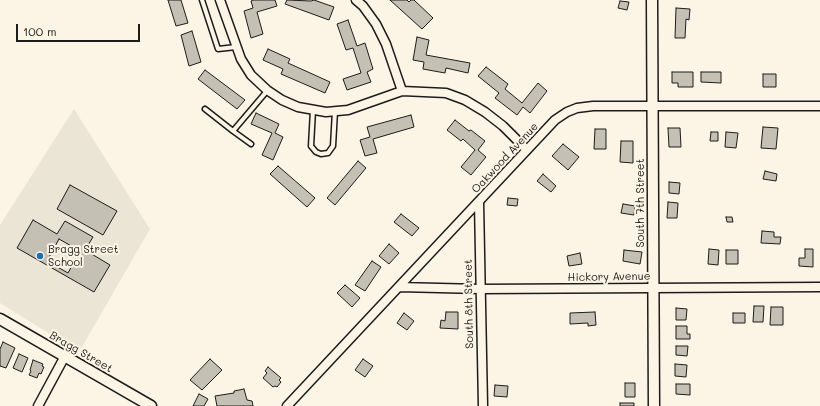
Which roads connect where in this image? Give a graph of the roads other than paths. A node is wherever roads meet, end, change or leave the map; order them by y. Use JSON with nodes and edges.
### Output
{"nodes":[{"id":1,"x":202,"y":0,"type":"edge"},
{"id":2,"x":220,"y":0,"type":"edge"},
{"id":3,"x":356,"y":0,"type":"edge"},
{"id":4,"x":652,"y":0,"type":"edge"},
{"id":5,"x":237,"y":47,"type":"junction"},
{"id":6,"x":267,"y":90,"type":"junction"},
{"id":7,"x":402,"y":91,"type":"junction"},
{"id":8,"x":653,"y":106,"type":"junction"},
{"id":9,"x":820,"y":106,"type":"edge"},
{"id":10,"x":205,"y":110,"type":"dead end"},
{"id":11,"x":313,"y":110,"type":"junction"},
{"id":12,"x":335,"y":111,"type":"junction"},
{"id":13,"x":233,"y":131,"type":"junction"},
{"id":14,"x":250,"y":144,"type":"dead end"},
{"id":15,"x":527,"y":150,"type":"junction"},
{"id":16,"x":478,"y":202,"type":"junction"},
{"id":17,"x":399,"y":287,"type":"junction"},
{"id":18,"x":654,"y":287,"type":"junction"},
{"id":19,"x":820,"y":287,"type":"edge"},
{"id":20,"x":480,"y":289,"type":"junction"},
{"id":21,"x":0,"y":319,"type":"edge"},
{"id":22,"x":65,"y":356,"type":"junction"},
{"id":23,"x":38,"y":406,"type":"edge"},
{"id":24,"x":151,"y":406,"type":"edge"},
{"id":25,"x":287,"y":406,"type":"edge"},
{"id":26,"x":483,"y":406,"type":"edge"},
{"id":27,"x":654,"y":406,"type":"edge"}],
"edges":[{"from":1,"to":5,"type":"lane"},
{"from":2,"to":5,"type":"street"},
{"from":3,"to":7,"type":"street"},
{"from":4,"to":8,"type":"street","name":"South 7th Street"},
{"from":5,"to":6,"type":"street"},
{"from":6,"to":11,"type":"street"},
{"from":6,"to":13,"type":"lane"},
{"from":7,"to":12,"type":"street"},
{"from":7,"to":15,"type":"street"},
{"from":8,"to":9,"type":"street","name":"Oakwood Avenue"},
{"from":8,"to":15,"type":"street","name":"Oakwood Avenue"},
{"from":8,"to":18,"type":"street","name":"South 7th Street"},
{"from":10,"to":13,"type":"lane"},
{"from":11,"to":12,"type":"street"},
{"from":11,"to":12,"type":"lane"},
{"from":13,"to":14,"type":"lane"},
{"from":15,"to":16,"type":"street","name":"Oakwood Avenue"},
{"from":16,"to":17,"type":"street","name":"Oakwood Avenue"},
{"from":16,"to":20,"type":"street","name":"South 8th Street"},
{"from":17,"to":20,"type":"street","name":"Hickory Avenue"},
{"from":17,"to":25,"type":"street","name":"Oakwood Avenue"},
{"from":18,"to":19,"type":"street","name":"Hickory Avenue"},
{"from":18,"to":20,"type":"street","name":"Hickory Avenue"},
{"from":18,"to":27,"type":"street","name":"South 7th Street"},
{"from":20,"to":26,"type":"street","name":"South 8th Street"},
{"from":21,"to":22,"type":"street","name":"Bragg Street"},
{"from":22,"to":23,"type":"street"},
{"from":22,"to":24,"type":"street","name":"Bragg Street"}]}
